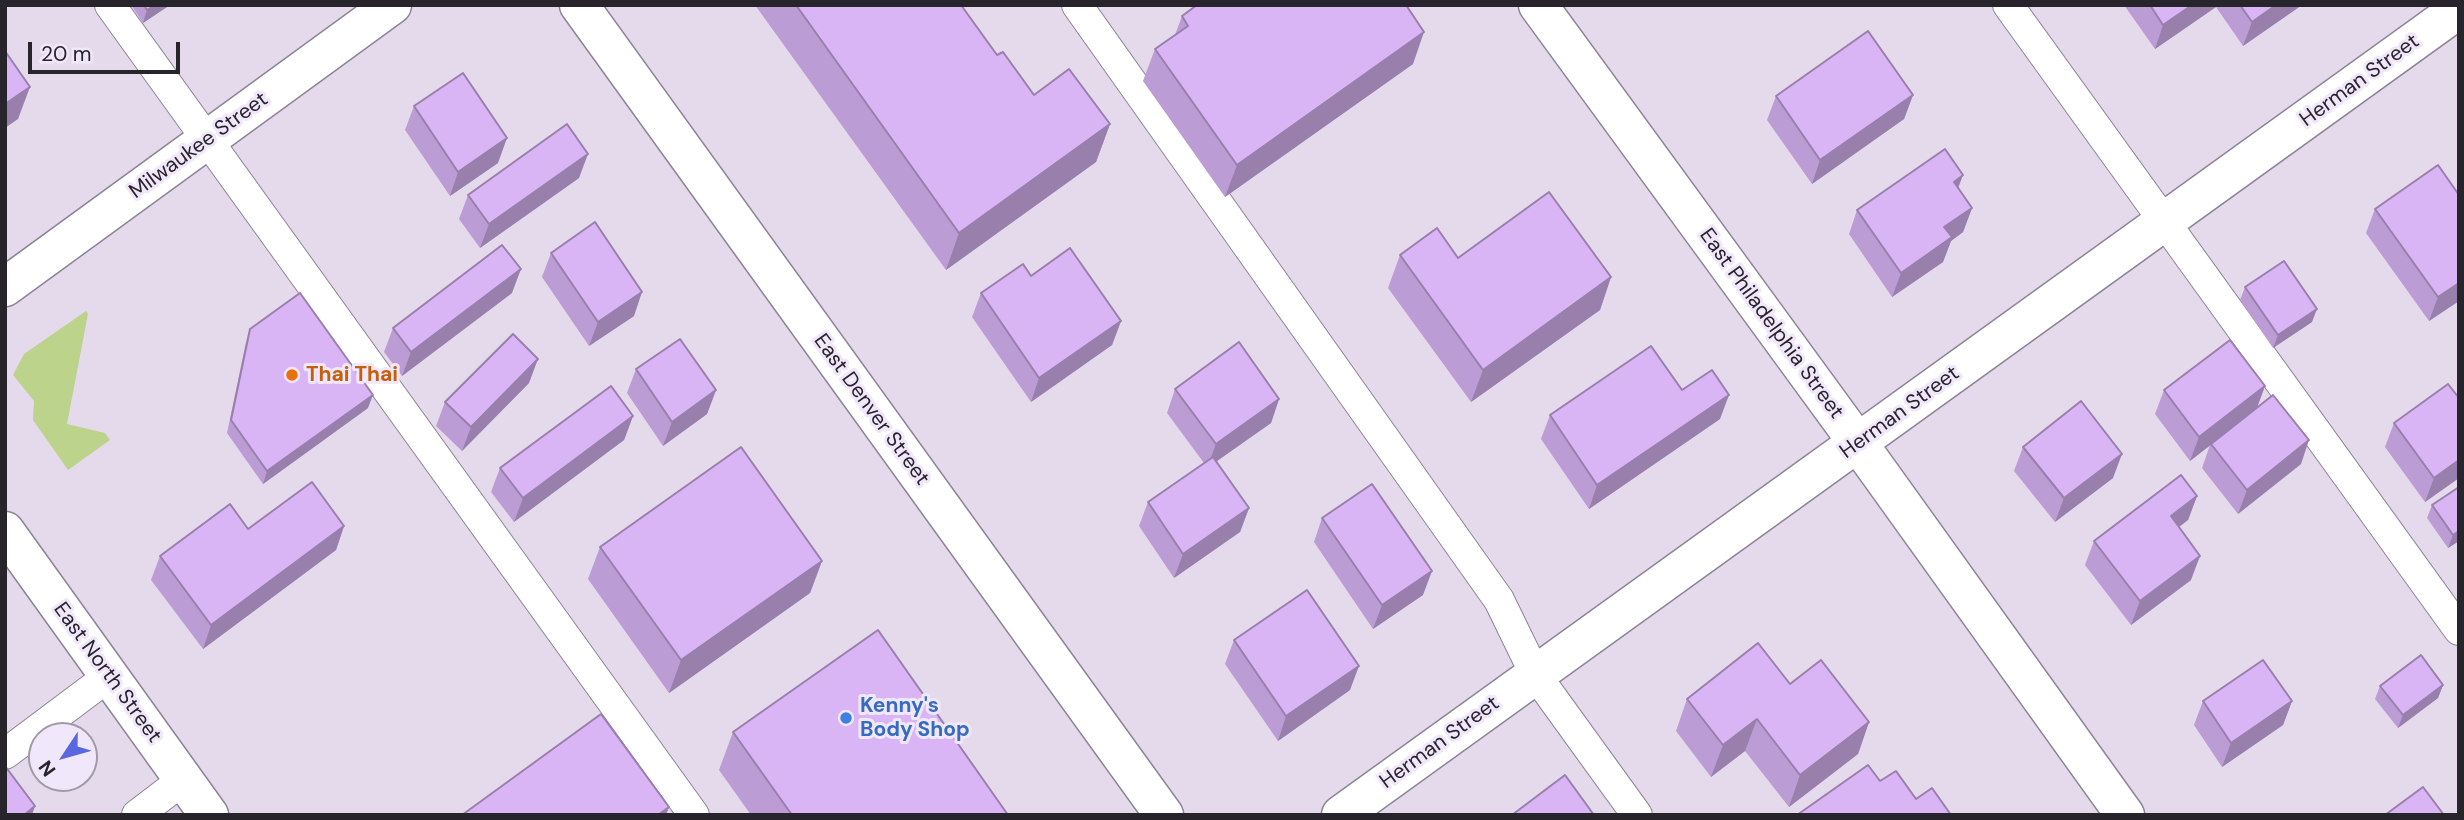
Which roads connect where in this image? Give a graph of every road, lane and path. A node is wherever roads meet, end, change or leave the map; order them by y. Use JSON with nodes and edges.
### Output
{"nodes":[{"id":1,"x":110,"y":5,"type":"edge"},
{"id":2,"x":392,"y":5,"type":"edge"},
{"id":3,"x":579,"y":5,"type":"edge"},
{"id":4,"x":1077,"y":5,"type":"edge"},
{"id":5,"x":1538,"y":5,"type":"edge"},
{"id":6,"x":2008,"y":5,"type":"edge"},
{"id":7,"x":2459,"y":9,"type":"edge"},
{"id":8,"x":208,"y":139,"type":"junction"},
{"id":9,"x":2166,"y":221,"type":"junction"},
{"id":10,"x":5,"y":287,"type":"edge"},
{"id":11,"x":1858,"y":443,"type":"junction"},
{"id":12,"x":5,"y":531,"type":"edge"},
{"id":13,"x":2459,"y":630,"type":"edge"},
{"id":14,"x":1535,"y":674,"type":"junction"},
{"id":15,"x":109,"y":676,"type":"junction"},
{"id":16,"x":6,"y":752,"type":"edge"},
{"id":17,"x":184,"y":780,"type":"junction"},
{"id":18,"x":137,"y":815,"type":"edge"},
{"id":19,"x":209,"y":815,"type":"edge"},
{"id":20,"x":694,"y":815,"type":"edge"},
{"id":21,"x":1164,"y":815,"type":"edge"},
{"id":22,"x":1341,"y":815,"type":"edge"},
{"id":23,"x":1637,"y":815,"type":"edge"},
{"id":24,"x":2126,"y":815,"type":"edge"}],
"edges":[{"from":1,"to":8,"type":"lane"},
{"from":2,"to":8,"type":"street","name":"Milwaukee Street"},
{"from":3,"to":21,"type":"street","name":"East Denver Street"},
{"from":4,"to":14,"type":"lane"},
{"from":5,"to":11,"type":"street","name":"East Philadelphia Street"},
{"from":6,"to":9,"type":"lane"},
{"from":7,"to":9,"type":"street","name":"Herman Street"},
{"from":8,"to":10,"type":"street","name":"Milwaukee Street"},
{"from":8,"to":20,"type":"lane"},
{"from":9,"to":11,"type":"street","name":"Herman Street"},
{"from":9,"to":13,"type":"lane"},
{"from":11,"to":14,"type":"street","name":"Herman Street"},
{"from":11,"to":24,"type":"street","name":"East Philadelphia Street"},
{"from":12,"to":15,"type":"street","name":"East North Street"},
{"from":14,"to":22,"type":"street","name":"Herman Street"},
{"from":14,"to":23,"type":"lane"},
{"from":15,"to":16,"type":"lane"},
{"from":15,"to":17,"type":"street","name":"East North Street"},
{"from":17,"to":18,"type":"lane"},
{"from":17,"to":19,"type":"street","name":"East North Street"}]}
